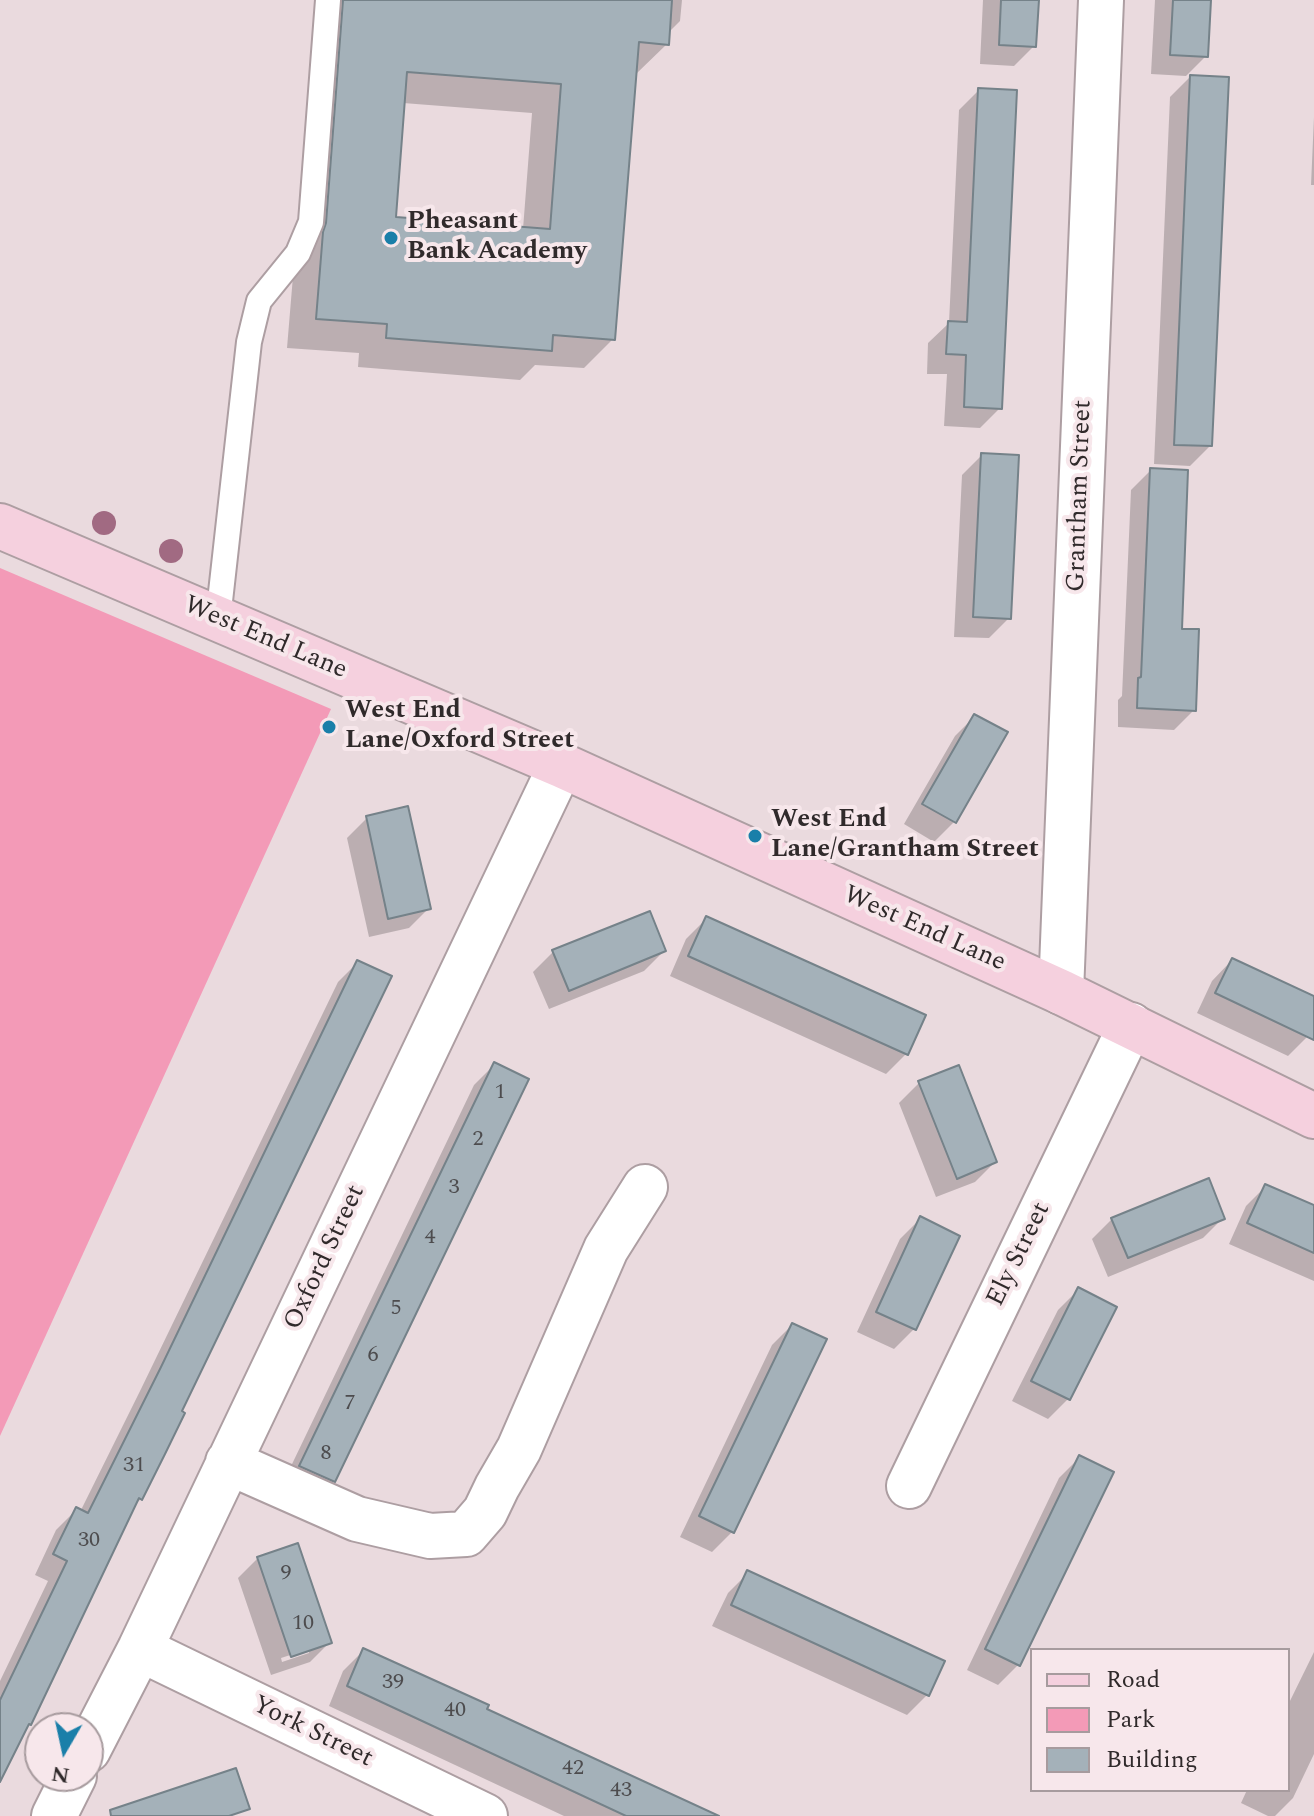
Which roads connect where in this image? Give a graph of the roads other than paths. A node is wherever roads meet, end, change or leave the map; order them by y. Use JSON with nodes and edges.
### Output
{"nodes":[{"id":1,"x":328,"y":0,"type":"edge"},
{"id":2,"x":1101,"y":0,"type":"edge"},
{"id":3,"x":0,"y":526,"type":"edge"},
{"id":4,"x":218,"y":619,"type":"junction"},
{"id":5,"x":561,"y":765,"type":"junction"},
{"id":6,"x":1061,"y":992,"type":"junction"},
{"id":7,"x":1131,"y":1025,"type":"junction"},
{"id":8,"x":1314,"y":1116,"type":"edge"},
{"id":9,"x":645,"y":1187,"type":"dead end"},
{"id":10,"x":228,"y":1462,"type":"junction"},
{"id":11,"x":909,"y":1486,"type":"dead end"},
{"id":12,"x":140,"y":1649,"type":"junction"},
{"id":13,"x":104,"y":1719,"type":"edge"},
{"id":14,"x":66,"y":1792,"type":"edge"},
{"id":15,"x":54,"y":1816,"type":"edge"},
{"id":16,"x":485,"y":1816,"type":"edge"}],
"edges":[{"from":1,"to":4,"type":"lane"},
{"from":2,"to":6,"type":"street","name":"Grantham Street"},
{"from":3,"to":4,"type":"street","name":"West End Lane"},
{"from":4,"to":5,"type":"street","name":"West End Lane"},
{"from":5,"to":6,"type":"street","name":"West End Lane"},
{"from":5,"to":10,"type":"street","name":"Oxford Street"},
{"from":6,"to":7,"type":"street","name":"West End Lane"},
{"from":7,"to":8,"type":"street","name":"West End Lane"},
{"from":7,"to":11,"type":"street","name":"Ely Street"},
{"from":9,"to":10,"type":"street"},
{"from":10,"to":12,"type":"street","name":"Oxford Street"},
{"from":12,"to":13,"type":"street","name":"Oxford Street"},
{"from":12,"to":16,"type":"street","name":"York Street"},
{"from":14,"to":15,"type":"street"}]}
